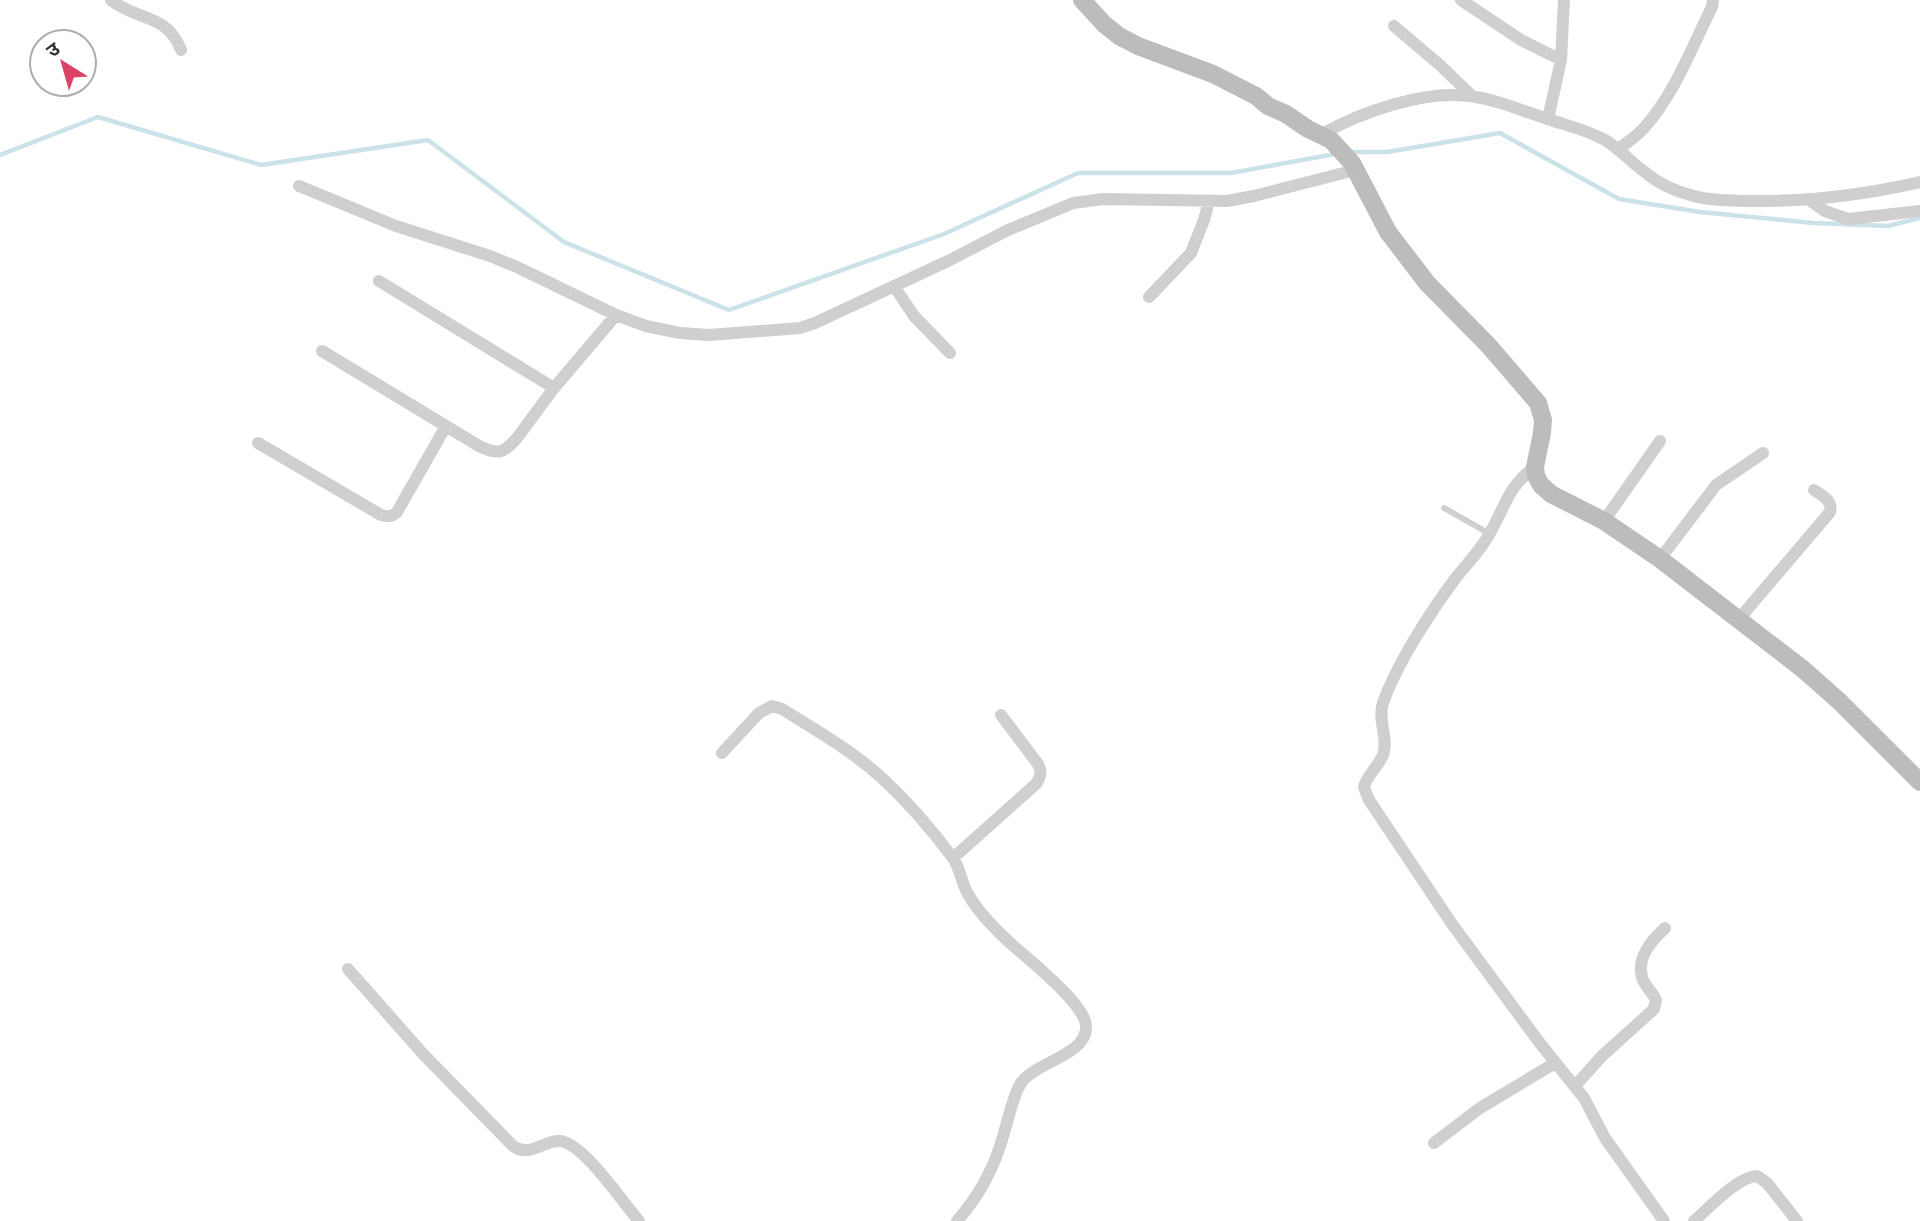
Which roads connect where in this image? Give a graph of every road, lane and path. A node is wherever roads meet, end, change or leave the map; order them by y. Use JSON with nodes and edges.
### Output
{"nodes":[{"id":1,"x":111,"y":0,"type":"edge"},
{"id":2,"x":1082,"y":0,"type":"edge"},
{"id":3,"x":1461,"y":0,"type":"edge"},
{"id":4,"x":1564,"y":0,"type":"edge"},
{"id":5,"x":1713,"y":0,"type":"edge"},
{"id":6,"x":1394,"y":26,"type":"dead end"},
{"id":7,"x":181,"y":50,"type":"dead end"},
{"id":8,"x":1561,"y":61,"type":"junction"},
{"id":9,"x":1472,"y":96,"type":"junction"},
{"id":10,"x":1548,"y":119,"type":"junction"},
{"id":11,"x":1326,"y":137,"type":"junction"},
{"id":12,"x":1618,"y":149,"type":"junction"},
{"id":13,"x":1354,"y":167,"type":"junction"},
{"id":14,"x":1920,"y":182,"type":"edge"},
{"id":15,"x":299,"y":186,"type":"dead end"},
{"id":16,"x":1808,"y":199,"type":"junction"},
{"id":17,"x":1209,"y":201,"type":"junction"},
{"id":18,"x":1920,"y":211,"type":"edge"},
{"id":19,"x":379,"y":281,"type":"dead end"},
{"id":20,"x":894,"y":286,"type":"junction"},
{"id":21,"x":1149,"y":297,"type":"dead end"},
{"id":22,"x":616,"y":315,"type":"junction"},
{"id":23,"x":322,"y":351,"type":"dead end"},
{"id":24,"x":950,"y":353,"type":"dead end"},
{"id":25,"x":554,"y":388,"type":"junction"},
{"id":26,"x":446,"y":426,"type":"junction"},
{"id":27,"x":1660,"y":441,"type":"dead end"},
{"id":28,"x":258,"y":443,"type":"dead end"},
{"id":29,"x":1763,"y":453,"type":"dead end"},
{"id":30,"x":1535,"y":467,"type":"junction"},
{"id":31,"x":1814,"y":490,"type":"dead end"},
{"id":32,"x":1444,"y":508,"type":"dead end"},
{"id":33,"x":1604,"y":521,"type":"junction"},
{"id":34,"x":1490,"y":534,"type":"junction"},
{"id":35,"x":1660,"y":559,"type":"junction"},
{"id":36,"x":1739,"y":620,"type":"junction"},
{"id":37,"x":1001,"y":715,"type":"dead end"},
{"id":38,"x":722,"y":753,"type":"dead end"},
{"id":39,"x":1920,"y":782,"type":"edge"},
{"id":40,"x":953,"y":858,"type":"junction"},
{"id":41,"x":1665,"y":928,"type":"dead end"},
{"id":42,"x":348,"y":969,"type":"dead end"},
{"id":43,"x":1555,"y":1063,"type":"junction"},
{"id":44,"x":1575,"y":1086,"type":"junction"},
{"id":45,"x":1434,"y":1143,"type":"dead end"},
{"id":46,"x":639,"y":1221,"type":"edge"},
{"id":47,"x":957,"y":1221,"type":"edge"},
{"id":48,"x":1664,"y":1221,"type":"edge"},
{"id":49,"x":1694,"y":1221,"type":"edge"},
{"id":50,"x":1797,"y":1221,"type":"edge"}],
"edges":[{"from":1,"to":7,"type":"street"},
{"from":2,"to":11,"type":"street"},
{"from":3,"to":8,"type":"street"},
{"from":4,"to":8,"type":"street"},
{"from":5,"to":12,"type":"street"},
{"from":6,"to":9,"type":"street"},
{"from":8,"to":10,"type":"street"},
{"from":9,"to":10,"type":"street"},
{"from":9,"to":11,"type":"street"},
{"from":10,"to":12,"type":"street"},
{"from":11,"to":13,"type":"street"},
{"from":12,"to":16,"type":"street"},
{"from":13,"to":17,"type":"street"},
{"from":13,"to":30,"type":"street"},
{"from":14,"to":16,"type":"street"},
{"from":15,"to":22,"type":"street"},
{"from":16,"to":18,"type":"street"},
{"from":17,"to":20,"type":"street"},
{"from":17,"to":21,"type":"street"},
{"from":19,"to":25,"type":"street"},
{"from":20,"to":22,"type":"street"},
{"from":20,"to":24,"type":"street"},
{"from":22,"to":25,"type":"street"},
{"from":23,"to":26,"type":"street"},
{"from":25,"to":26,"type":"street"},
{"from":26,"to":28,"type":"street"},
{"from":27,"to":33,"type":"street"},
{"from":29,"to":35,"type":"street"},
{"from":30,"to":33,"type":"street"},
{"from":30,"to":34,"type":"street"},
{"from":31,"to":36,"type":"street"},
{"from":32,"to":34,"type":"lane"},
{"from":33,"to":35,"type":"street"},
{"from":34,"to":43,"type":"street"},
{"from":35,"to":36,"type":"street"},
{"from":36,"to":39,"type":"street"},
{"from":37,"to":40,"type":"street"},
{"from":38,"to":40,"type":"street"},
{"from":40,"to":47,"type":"street"},
{"from":41,"to":44,"type":"street"},
{"from":42,"to":46,"type":"street"},
{"from":43,"to":44,"type":"street"},
{"from":43,"to":45,"type":"street"},
{"from":44,"to":48,"type":"street"},
{"from":49,"to":50,"type":"street"}]}
